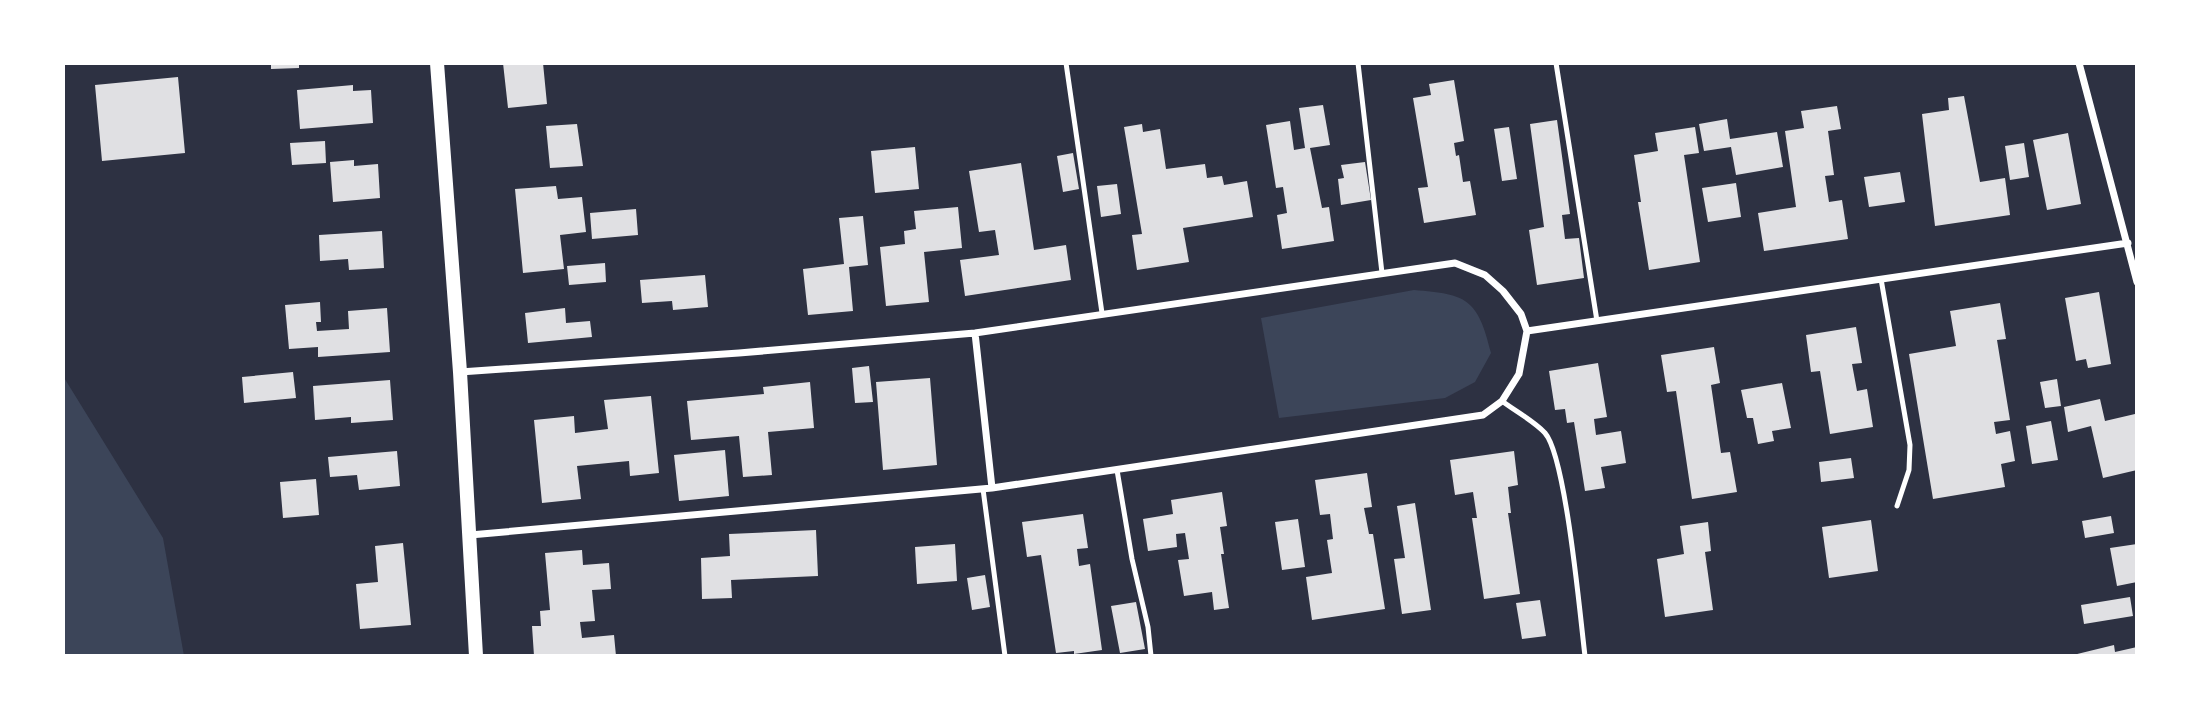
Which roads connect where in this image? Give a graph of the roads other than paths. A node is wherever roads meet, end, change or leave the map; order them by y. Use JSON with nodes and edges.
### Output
{"nodes":[{"id":1,"x":437,"y":63,"type":"edge"},
{"id":2,"x":1066,"y":63,"type":"edge"},
{"id":3,"x":1358,"y":63,"type":"edge"},
{"id":4,"x":1556,"y":63,"type":"edge"},
{"id":5,"x":2079,"y":63,"type":"edge"},
{"id":6,"x":2128,"y":243,"type":"junction"},
{"id":7,"x":1382,"y":273,"type":"junction"},
{"id":8,"x":1881,"y":279,"type":"junction"},
{"id":9,"x":2137,"y":282,"type":"edge"},
{"id":10,"x":1102,"y":313,"type":"junction"},
{"id":11,"x":1597,"y":321,"type":"junction"},
{"id":12,"x":1527,"y":331,"type":"junction"},
{"id":13,"x":975,"y":333,"type":"junction"},
{"id":14,"x":460,"y":372,"type":"junction"},
{"id":15,"x":1502,"y":401,"type":"junction"},
{"id":16,"x":1117,"y":470,"type":"junction"},
{"id":17,"x":988,"y":489,"type":"junction"},
{"id":18,"x":1897,"y":506,"type":"dead end"},
{"id":19,"x":470,"y":535,"type":"junction"},
{"id":20,"x":476,"y":656,"type":"edge"},
{"id":21,"x":1005,"y":656,"type":"edge"},
{"id":22,"x":1151,"y":656,"type":"edge"},
{"id":23,"x":1585,"y":656,"type":"edge"}],
"edges":[{"from":1,"to":14,"type":"main road"},
{"from":2,"to":10,"type":"lane"},
{"from":3,"to":7,"type":"lane"},
{"from":4,"to":11,"type":"lane"},
{"from":5,"to":6,"type":"street"},
{"from":6,"to":8,"type":"street"},
{"from":6,"to":9,"type":"street"},
{"from":7,"to":10,"type":"street"},
{"from":7,"to":12,"type":"street"},
{"from":8,"to":11,"type":"street"},
{"from":8,"to":18,"type":"lane"},
{"from":10,"to":13,"type":"street"},
{"from":11,"to":12,"type":"street"},
{"from":12,"to":15,"type":"street"},
{"from":13,"to":14,"type":"street"},
{"from":13,"to":17,"type":"street"},
{"from":14,"to":19,"type":"main road"},
{"from":15,"to":16,"type":"street"},
{"from":15,"to":23,"type":"lane"},
{"from":16,"to":17,"type":"street"},
{"from":16,"to":22,"type":"lane"},
{"from":17,"to":19,"type":"street"},
{"from":17,"to":21,"type":"lane"},
{"from":19,"to":20,"type":"main road"}]}
